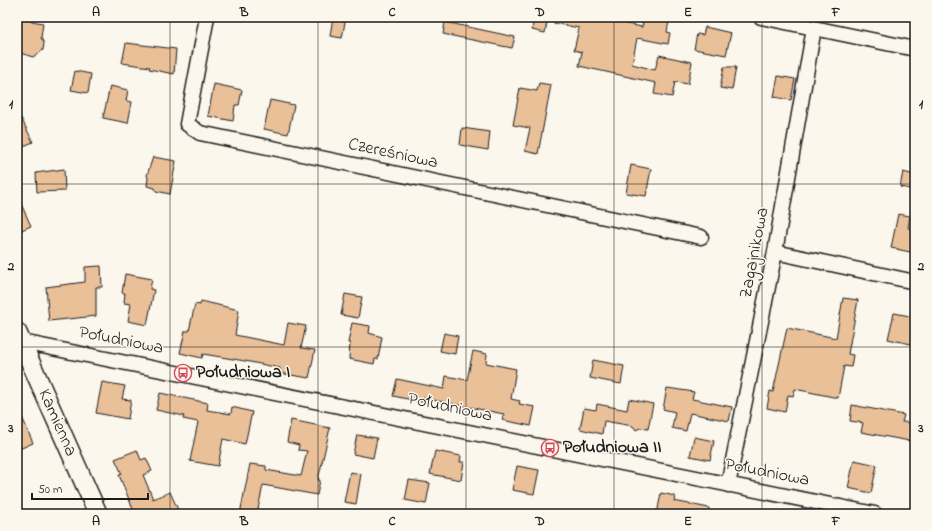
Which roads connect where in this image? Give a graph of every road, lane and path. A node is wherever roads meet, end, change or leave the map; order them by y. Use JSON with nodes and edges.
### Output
{"nodes":[{"id":1,"x":207,"y":17,"type":"edge"},
{"id":2,"x":761,"y":17,"type":"edge"},
{"id":3,"x":814,"y":28,"type":"junction"},
{"id":4,"x":915,"y":49,"type":"edge"},
{"id":5,"x":701,"y":237,"type":"dead end"},
{"id":6,"x":775,"y":252,"type":"junction"},
{"id":7,"x":915,"y":282,"type":"edge"},
{"id":8,"x":18,"y":338,"type":"edge"},
{"id":9,"x":728,"y":485,"type":"junction"},
{"id":10,"x":98,"y":514,"type":"edge"},
{"id":11,"x":875,"y":514,"type":"edge"}],
"edges":[{"from":1,"to":5,"type":"street","name":"Czereśniowa"},
{"from":2,"to":3,"type":"street"},
{"from":3,"to":4,"type":"street"},
{"from":3,"to":6,"type":"street","name":"Zagajnikowa"},
{"from":6,"to":7,"type":"street"},
{"from":6,"to":9,"type":"street","name":"Zagajnikowa"},
{"from":8,"to":9,"type":"street","name":"Południowa"},
{"from":8,"to":10,"type":"street","name":"Kamienna"},
{"from":9,"to":11,"type":"street","name":"Południowa"}]}
